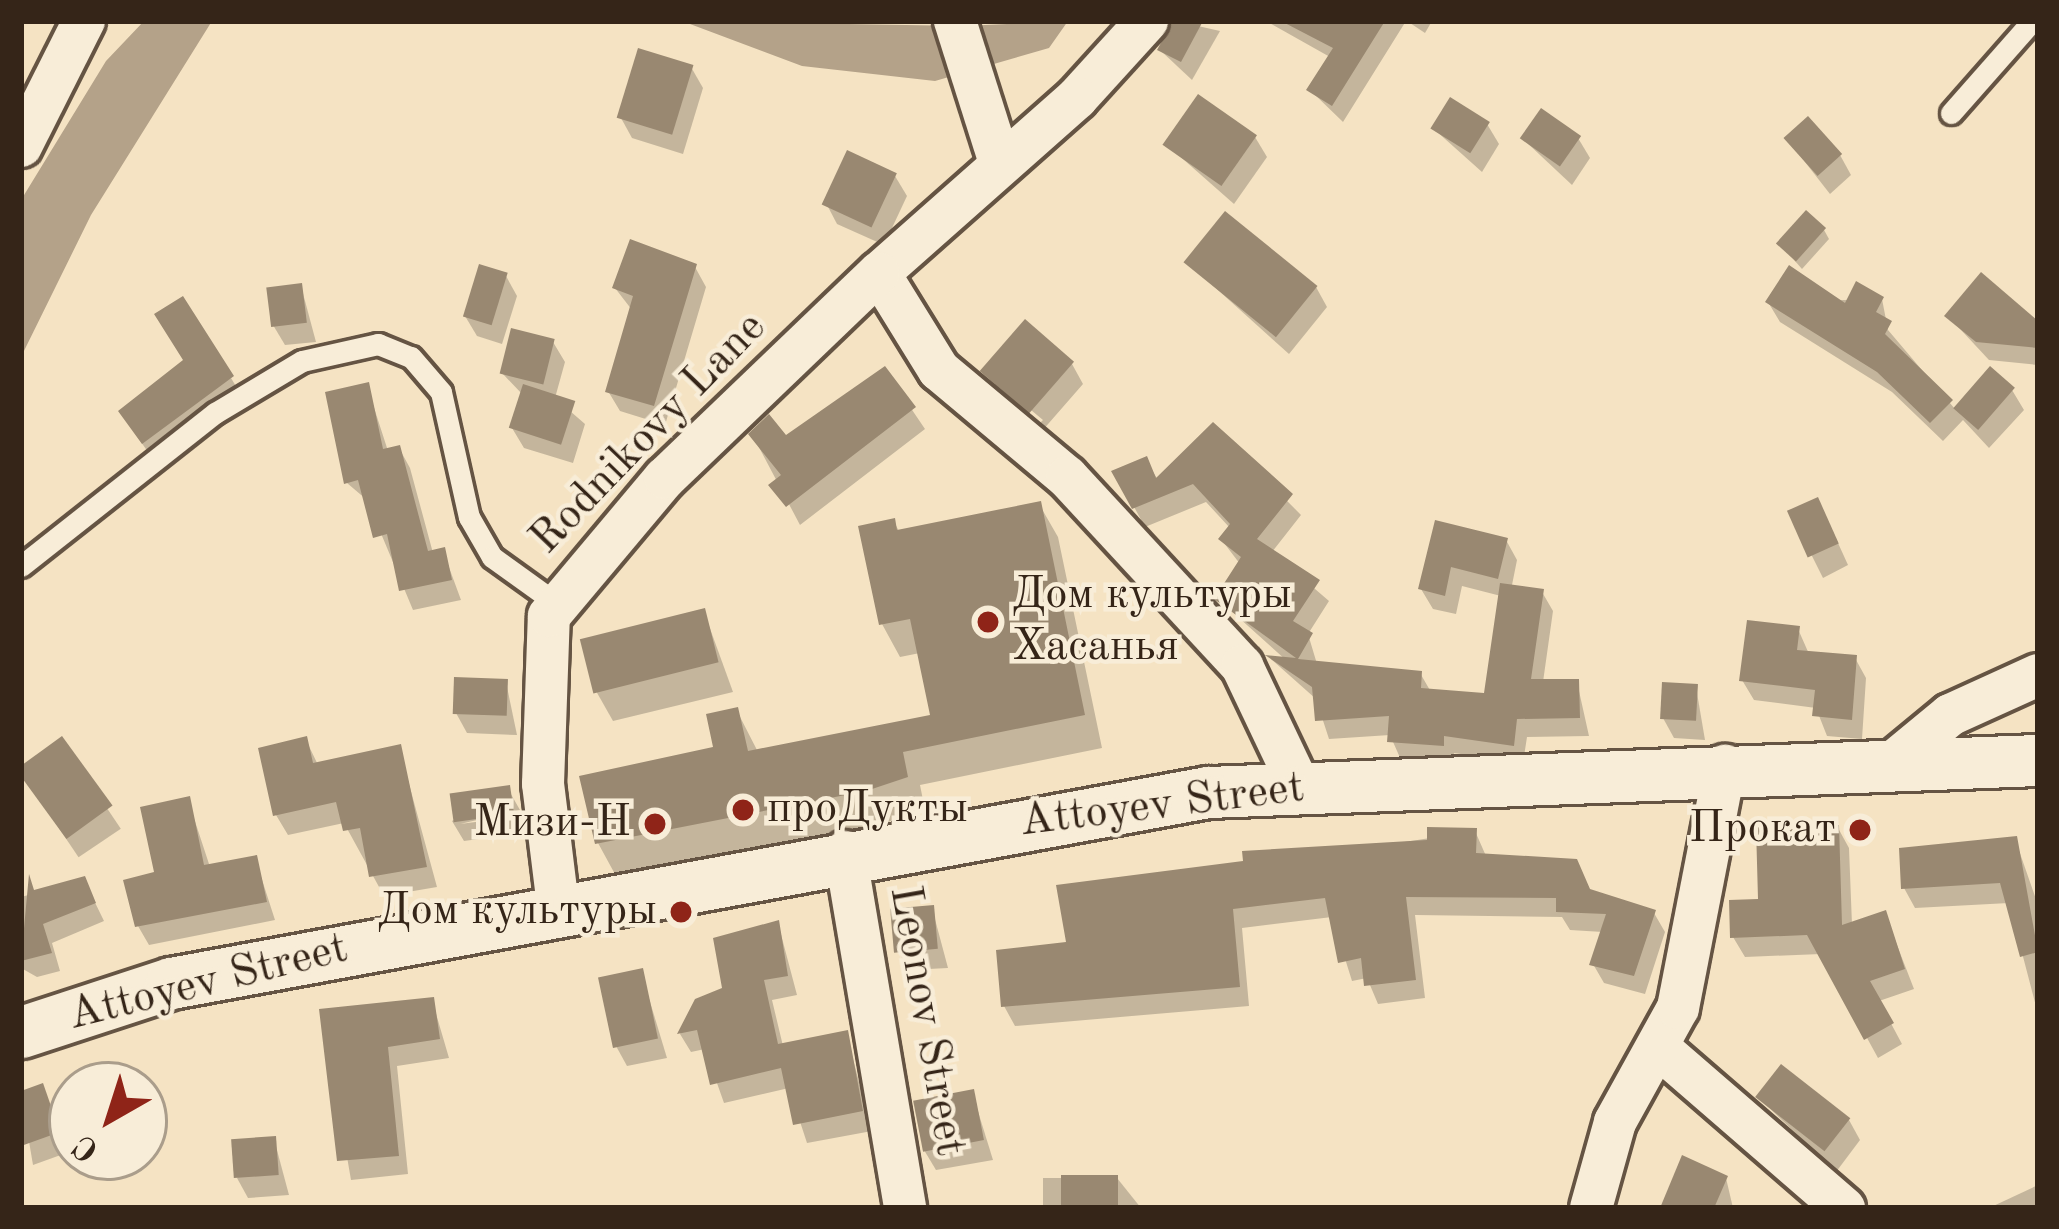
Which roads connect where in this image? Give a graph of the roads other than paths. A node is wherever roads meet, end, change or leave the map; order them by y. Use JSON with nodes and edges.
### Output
{"nodes":[{"id":1,"x":84,"y":21,"type":"edge"},
{"id":2,"x":955,"y":21,"type":"edge"},
{"id":3,"x":1147,"y":21,"type":"edge"},
{"id":4,"x":2032,"y":21,"type":"edge"},
{"id":5,"x":1951,"y":113,"type":"dead end"},
{"id":6,"x":21,"y":146,"type":"edge"},
{"id":7,"x":999,"y":160,"type":"junction"},
{"id":8,"x":879,"y":273,"type":"junction"},
{"id":9,"x":21,"y":566,"type":"edge"},
{"id":10,"x":556,"y":603,"type":"junction"},
{"id":11,"x":2038,"y":675,"type":"edge"},
{"id":12,"x":2038,"y":760,"type":"edge"},
{"id":13,"x":1725,"y":766,"type":"junction"},
{"id":14,"x":1886,"y":768,"type":"junction"},
{"id":15,"x":1299,"y":786,"type":"junction"},
{"id":16,"x":844,"y":852,"type":"junction"},
{"id":17,"x":558,"y":906,"type":"junction"},
{"id":18,"x":21,"y":1032,"type":"edge"},
{"id":19,"x":1659,"y":1048,"type":"junction"},
{"id":20,"x":905,"y":1208,"type":"edge"},
{"id":21,"x":1591,"y":1208,"type":"edge"},
{"id":22,"x":1844,"y":1208,"type":"edge"}],
"edges":[{"from":1,"to":6,"type":"street"},
{"from":2,"to":7,"type":"street"},
{"from":3,"to":7,"type":"street","name":"Rodnikovy Lane"},
{"from":4,"to":5,"type":"lane"},
{"from":7,"to":8,"type":"street","name":"Rodnikovy Lane"},
{"from":8,"to":10,"type":"street","name":"Rodnikovy Lane"},
{"from":8,"to":15,"type":"street"},
{"from":9,"to":10,"type":"lane"},
{"from":10,"to":17,"type":"street","name":"Rodnikovy Lane"},
{"from":11,"to":14,"type":"street"},
{"from":12,"to":14,"type":"street","name":"Attoyev Street"},
{"from":13,"to":14,"type":"street","name":"Attoyev Street"},
{"from":13,"to":15,"type":"street","name":"Attoyev Street"},
{"from":13,"to":19,"type":"street"},
{"from":15,"to":16,"type":"street","name":"Attoyev Street"},
{"from":16,"to":17,"type":"street","name":"Attoyev Street"},
{"from":16,"to":20,"type":"street","name":"Leonov Street"},
{"from":17,"to":18,"type":"street","name":"Attoyev Street"},
{"from":19,"to":21,"type":"street"},
{"from":19,"to":22,"type":"street"}]}
